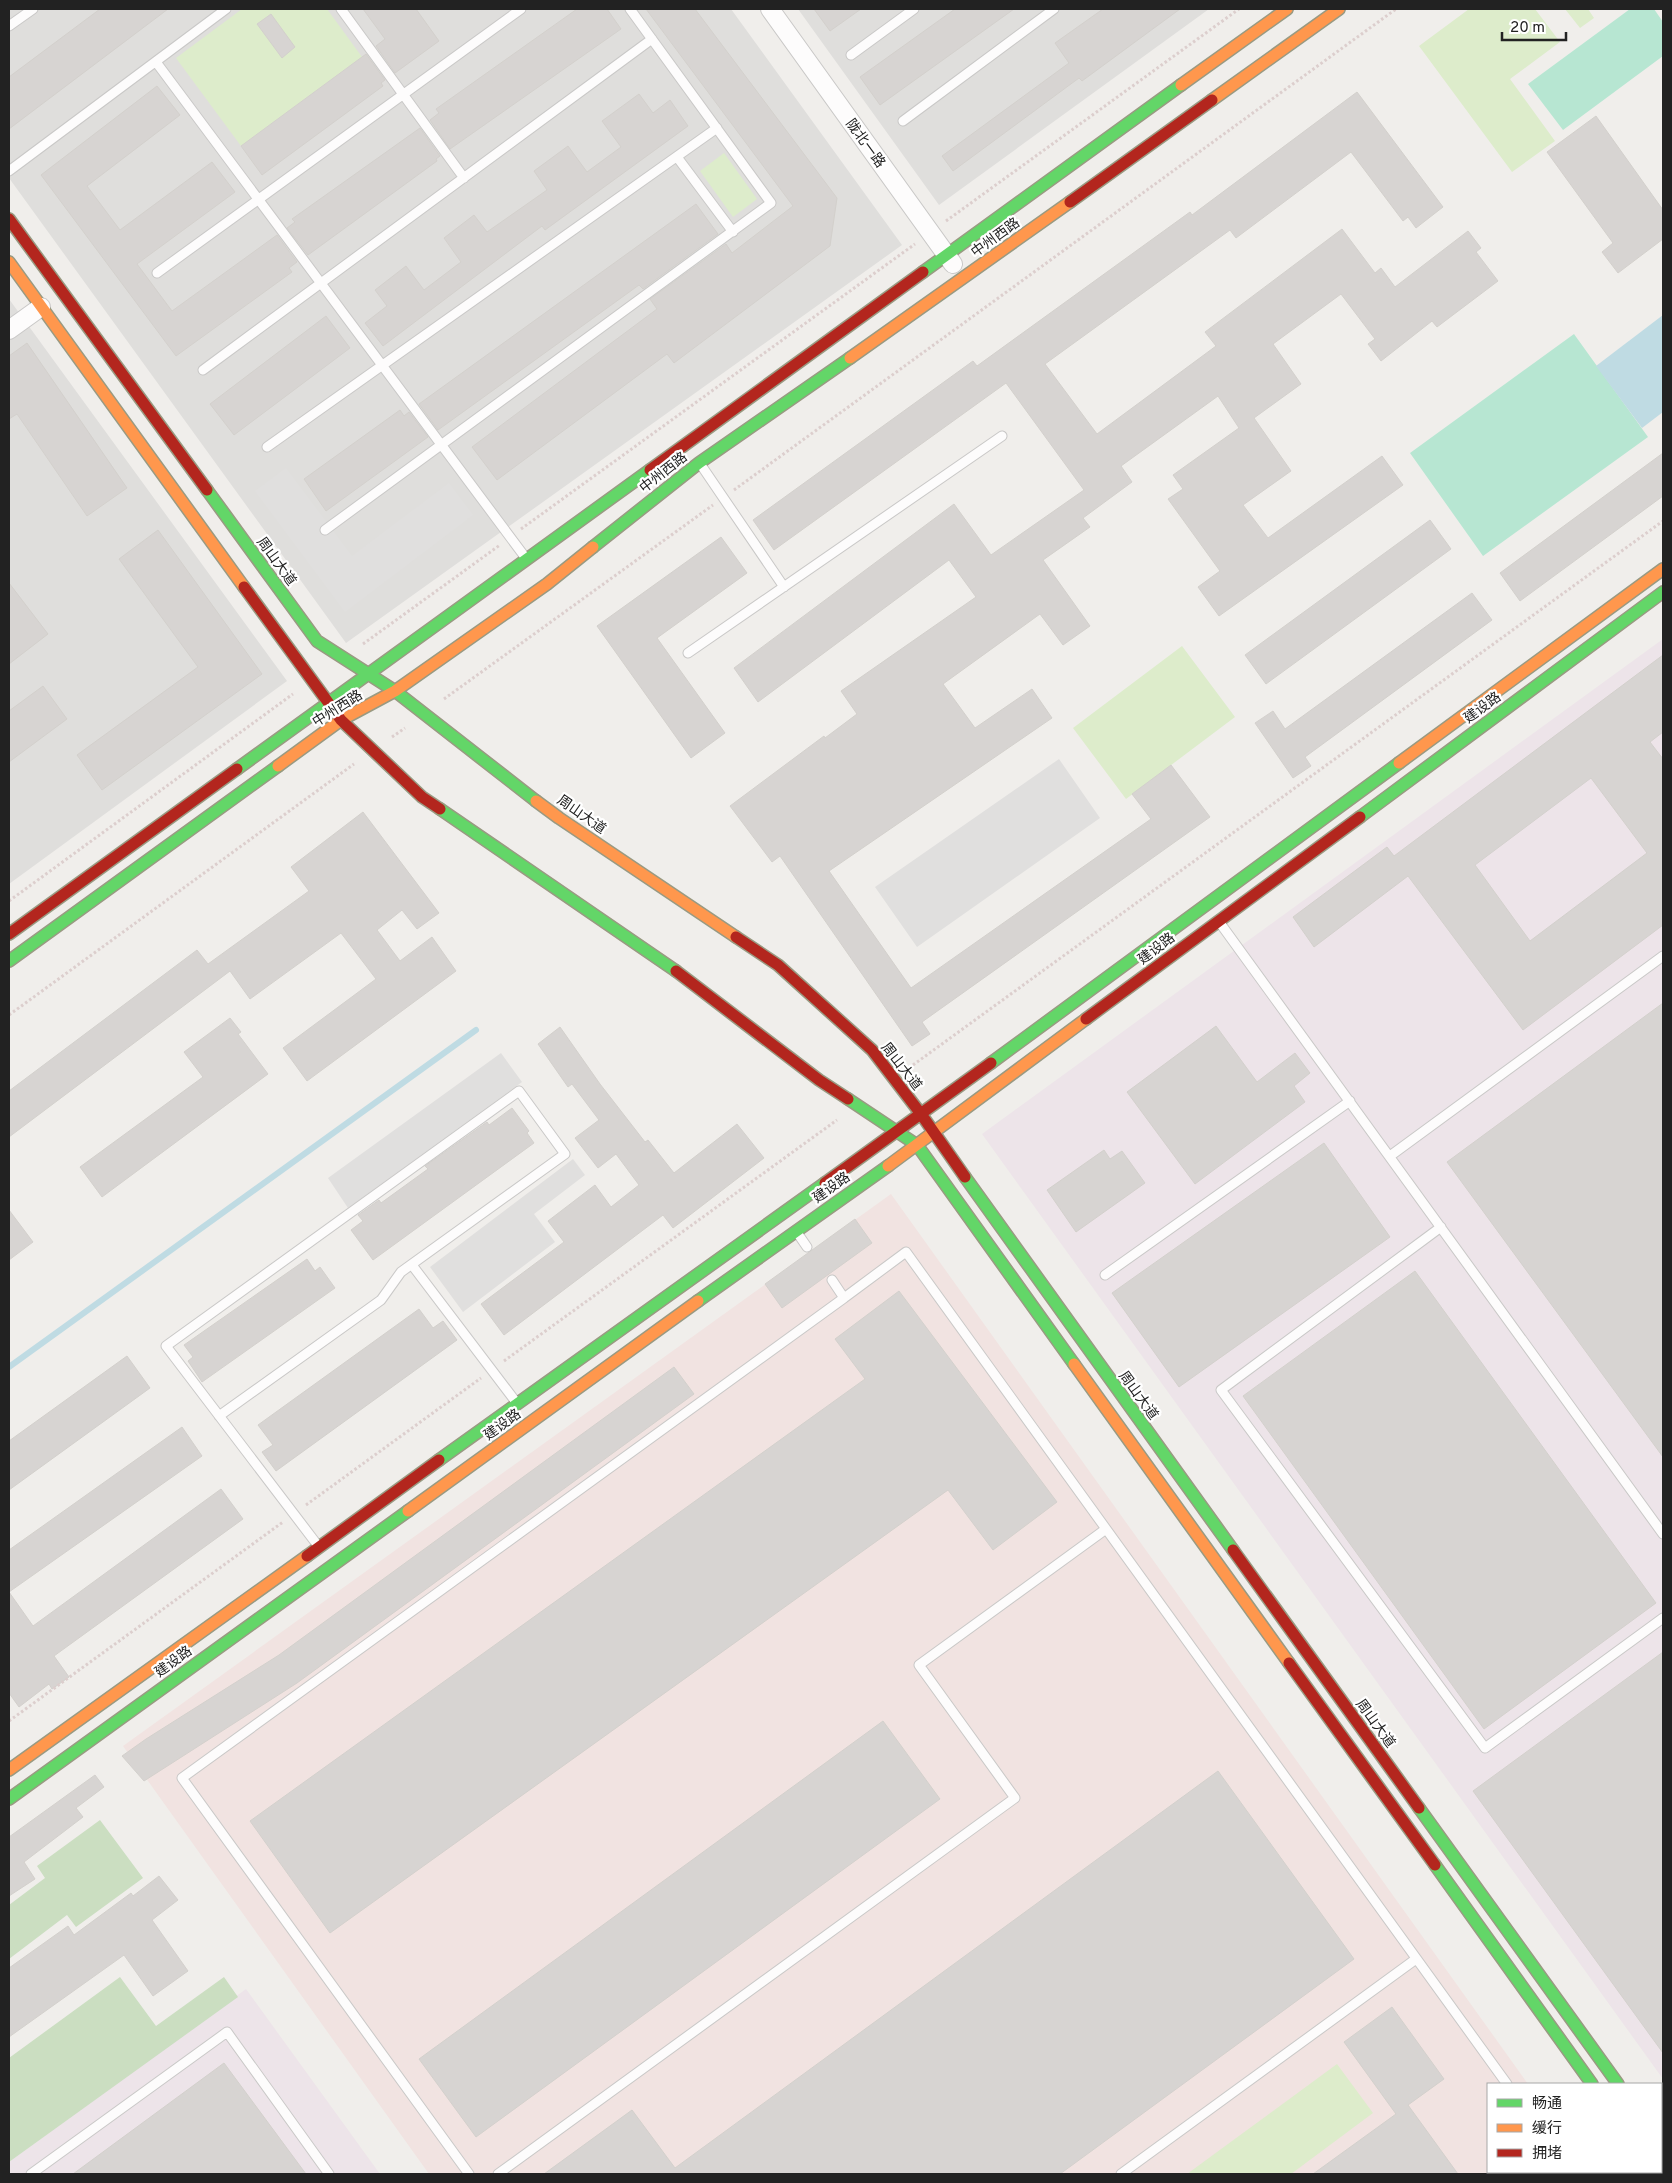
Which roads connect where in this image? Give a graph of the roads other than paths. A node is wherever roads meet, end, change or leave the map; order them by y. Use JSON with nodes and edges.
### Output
{"nodes":[{"id":1,"x":33,"y":9,"type":"edge"},
{"id":2,"x":226,"y":9,"type":"edge"},
{"id":3,"x":341,"y":9,"type":"edge"},
{"id":4,"x":521,"y":9,"type":"edge"},
{"id":5,"x":630,"y":9,"type":"edge"},
{"id":6,"x":770,"y":9,"type":"edge"},
{"id":7,"x":914,"y":9,"type":"edge"},
{"id":8,"x":1054,"y":9,"type":"edge"},
{"id":9,"x":1287,"y":9,"type":"edge"},
{"id":10,"x":1339,"y":9,"type":"edge"},
{"id":11,"x":9,"y":26,"type":"edge"},
{"id":12,"x":652,"y":39,"type":"junction"},
{"id":13,"x":851,"y":55,"type":"dead end"},
{"id":14,"x":156,"y":62,"type":"junction"},
{"id":15,"x":403,"y":94,"type":"junction"},
{"id":16,"x":904,"y":121,"type":"dead end"},
{"id":17,"x":717,"y":128,"type":"junction"},
{"id":18,"x":677,"y":157,"type":"junction"},
{"id":19,"x":9,"y":170,"type":"edge"},
{"id":20,"x":464,"y":178,"type":"junction"},
{"id":21,"x":258,"y":200,"type":"junction"},
{"id":22,"x":9,"y":219,"type":"edge"},
{"id":23,"x":733,"y":232,"type":"junction"},
{"id":24,"x":947,"y":256,"type":"junction"},
{"id":25,"x":9,"y":262,"type":"edge"},
{"id":26,"x":157,"y":273,"type":"dead end"},
{"id":27,"x":964,"y":278,"type":"junction"},
{"id":28,"x":321,"y":284,"type":"junction"},
{"id":29,"x":41,"y":307,"type":"junction"},
{"id":30,"x":9,"y":330,"type":"edge"},
{"id":31,"x":382,"y":366,"type":"junction"},
{"id":32,"x":203,"y":370,"type":"dead end"},
{"id":33,"x":1002,"y":436,"type":"dead end"},
{"id":34,"x":440,"y":444,"type":"junction"},
{"id":35,"x":268,"y":447,"type":"dead end"},
{"id":36,"x":699,"y":463,"type":"junction"},
{"id":37,"x":325,"y":530,"type":"dead end"},
{"id":38,"x":526,"y":559,"type":"junction"},
{"id":39,"x":1663,"y":568,"type":"edge"},
{"id":40,"x":784,"y":587,"type":"junction"},
{"id":41,"x":1663,"y":592,"type":"edge"},
{"id":42,"x":688,"y":653,"type":"dead end"},
{"id":43,"x":369,"y":673,"type":"junction"},
{"id":44,"x":395,"y":691,"type":"junction"},
{"id":45,"x":328,"y":703,"type":"junction"},
{"id":46,"x":341,"y":720,"type":"junction"},
{"id":47,"x":1207,"y":904,"type":"junction"},
{"id":48,"x":1218,"y":920,"type":"junction"},
{"id":49,"x":9,"y":934,"type":"edge"},
{"id":50,"x":1663,"y":956,"type":"edge"},
{"id":51,"x":9,"y":961,"type":"edge"},
{"id":52,"x":1350,"y":1101,"type":"junction"},
{"id":53,"x":921,"y":1114,"type":"junction"},
{"id":54,"x":896,"y":1132,"type":"junction"},
{"id":55,"x":932,"y":1132,"type":"junction"},
{"id":56,"x":917,"y":1145,"type":"junction"},
{"id":57,"x":1390,"y":1156,"type":"junction"},
{"id":58,"x":789,"y":1222,"type":"junction"},
{"id":59,"x":1441,"y":1227,"type":"junction"},
{"id":60,"x":807,"y":1247,"type":"dead end"},
{"id":61,"x":412,"y":1265,"type":"junction"},
{"id":62,"x":1105,"y":1275,"type":"dead end"},
{"id":63,"x":832,"y":1280,"type":"dead end"},
{"id":64,"x":844,"y":1298,"type":"junction"},
{"id":65,"x":518,"y":1404,"type":"junction"},
{"id":66,"x":219,"y":1416,"type":"junction"},
{"id":67,"x":1106,"y":1529,"type":"junction"},
{"id":68,"x":1663,"y":1534,"type":"edge"},
{"id":69,"x":319,"y":1547,"type":"junction"},
{"id":70,"x":1663,"y":1618,"type":"edge"},
{"id":71,"x":9,"y":1770,"type":"edge"},
{"id":72,"x":9,"y":1798,"type":"edge"},
{"id":73,"x":1416,"y":1959,"type":"junction"},
{"id":74,"x":1506,"y":2083,"type":"edge"},
{"id":75,"x":1591,"y":2083,"type":"edge"},
{"id":76,"x":1617,"y":2083,"type":"edge"},
{"id":77,"x":31,"y":2174,"type":"edge"},
{"id":78,"x":329,"y":2174,"type":"edge"},
{"id":79,"x":469,"y":2174,"type":"edge"},
{"id":80,"x":498,"y":2174,"type":"edge"},
{"id":81,"x":1121,"y":2174,"type":"edge"}],
"edges":[{"from":1,"to":11,"type":"lane"},
{"from":2,"to":14,"type":"lane"},
{"from":3,"to":15,"type":"lane"},
{"from":4,"to":15,"type":"lane"},
{"from":5,"to":12,"type":"lane"},
{"from":6,"to":24,"type":"street","name":"陇北一路"},
{"from":7,"to":13,"type":"lane"},
{"from":8,"to":16,"type":"lane"},
{"from":9,"to":24,"type":"main road","name":"中州西路"},
{"from":10,"to":27,"type":"main road","name":"中州西路"},
{"from":12,"to":17,"type":"lane"},
{"from":12,"to":20,"type":"lane"},
{"from":14,"to":19,"type":"lane"},
{"from":14,"to":21,"type":"lane"},
{"from":15,"to":20,"type":"lane"},
{"from":15,"to":21,"type":"lane"},
{"from":17,"to":18,"type":"lane"},
{"from":17,"to":23,"type":"lane"},
{"from":18,"to":23,"type":"lane"},
{"from":18,"to":31,"type":"lane"},
{"from":20,"to":28,"type":"lane"},
{"from":21,"to":26,"type":"lane"},
{"from":21,"to":28,"type":"lane"},
{"from":22,"to":43,"type":"main road","name":"周山大道"},
{"from":23,"to":34,"type":"lane"},
{"from":24,"to":27,"type":"street","name":"陇北一路"},
{"from":24,"to":38,"type":"main road","name":"中州西路"},
{"from":25,"to":29,"type":"main road"},
{"from":27,"to":36,"type":"main road","name":"中州西路"},
{"from":28,"to":31,"type":"lane"},
{"from":28,"to":32,"type":"lane"},
{"from":29,"to":30,"type":"street"},
{"from":29,"to":45,"type":"main road"},
{"from":31,"to":34,"type":"lane"},
{"from":31,"to":35,"type":"lane"},
{"from":33,"to":40,"type":"lane"},
{"from":34,"to":37,"type":"lane"},
{"from":34,"to":38,"type":"lane"},
{"from":36,"to":40,"type":"lane"},
{"from":36,"to":44,"type":"main road","name":"中州西路"},
{"from":38,"to":43,"type":"main road","name":"中州西路"},
{"from":39,"to":47,"type":"main road","name":"建设路"},
{"from":40,"to":42,"type":"lane"},
{"from":41,"to":48,"type":"main road","name":"建设路"},
{"from":43,"to":44,"type":"main road","name":"周山大道"},
{"from":43,"to":45,"type":"main road","name":"中州西路"},
{"from":44,"to":46,"type":"main road","name":"中州西路"},
{"from":44,"to":53,"type":"main road","name":"周山大道"},
{"from":45,"to":46,"type":"main road"},
{"from":45,"to":49,"type":"main road","name":"中州西路"},
{"from":46,"to":51,"type":"main road","name":"中州西路"},
{"from":46,"to":54,"type":"main road"},
{"from":47,"to":48,"type":"lane"},
{"from":47,"to":53,"type":"main road","name":"建设路"},
{"from":48,"to":52,"type":"lane"},
{"from":48,"to":55,"type":"main road","name":"建设路"},
{"from":50,"to":57,"type":"lane"},
{"from":52,"to":57,"type":"lane"},
{"from":52,"to":62,"type":"lane"},
{"from":53,"to":54,"type":"main road","name":"建设路"},
{"from":53,"to":55,"type":"main road","name":"周山大道"},
{"from":54,"to":56,"type":"main road"},
{"from":54,"to":58,"type":"main road","name":"建设路"},
{"from":55,"to":56,"type":"main road","name":"建设路"},
{"from":55,"to":76,"type":"main road","name":"周山大道"},
{"from":56,"to":58,"type":"main road","name":"建设路"},
{"from":56,"to":75,"type":"main road"},
{"from":57,"to":59,"type":"lane"},
{"from":58,"to":60,"type":"lane"},
{"from":58,"to":65,"type":"main road","name":"建设路"},
{"from":58,"to":72,"type":"main road","name":"建设路"},
{"from":59,"to":68,"type":"lane"},
{"from":59,"to":70,"type":"lane"},
{"from":61,"to":65,"type":"lane"},
{"from":61,"to":66,"type":"lane"},
{"from":61,"to":66,"type":"lane"},
{"from":63,"to":64,"type":"lane"},
{"from":64,"to":67,"type":"lane"},
{"from":64,"to":79,"type":"lane"},
{"from":65,"to":69,"type":"main road","name":"建设路"},
{"from":66,"to":69,"type":"lane"},
{"from":67,"to":73,"type":"lane"},
{"from":67,"to":80,"type":"lane"},
{"from":69,"to":71,"type":"main road","name":"建设路"},
{"from":73,"to":74,"type":"lane"},
{"from":73,"to":81,"type":"lane"},
{"from":77,"to":78,"type":"lane"}]}
